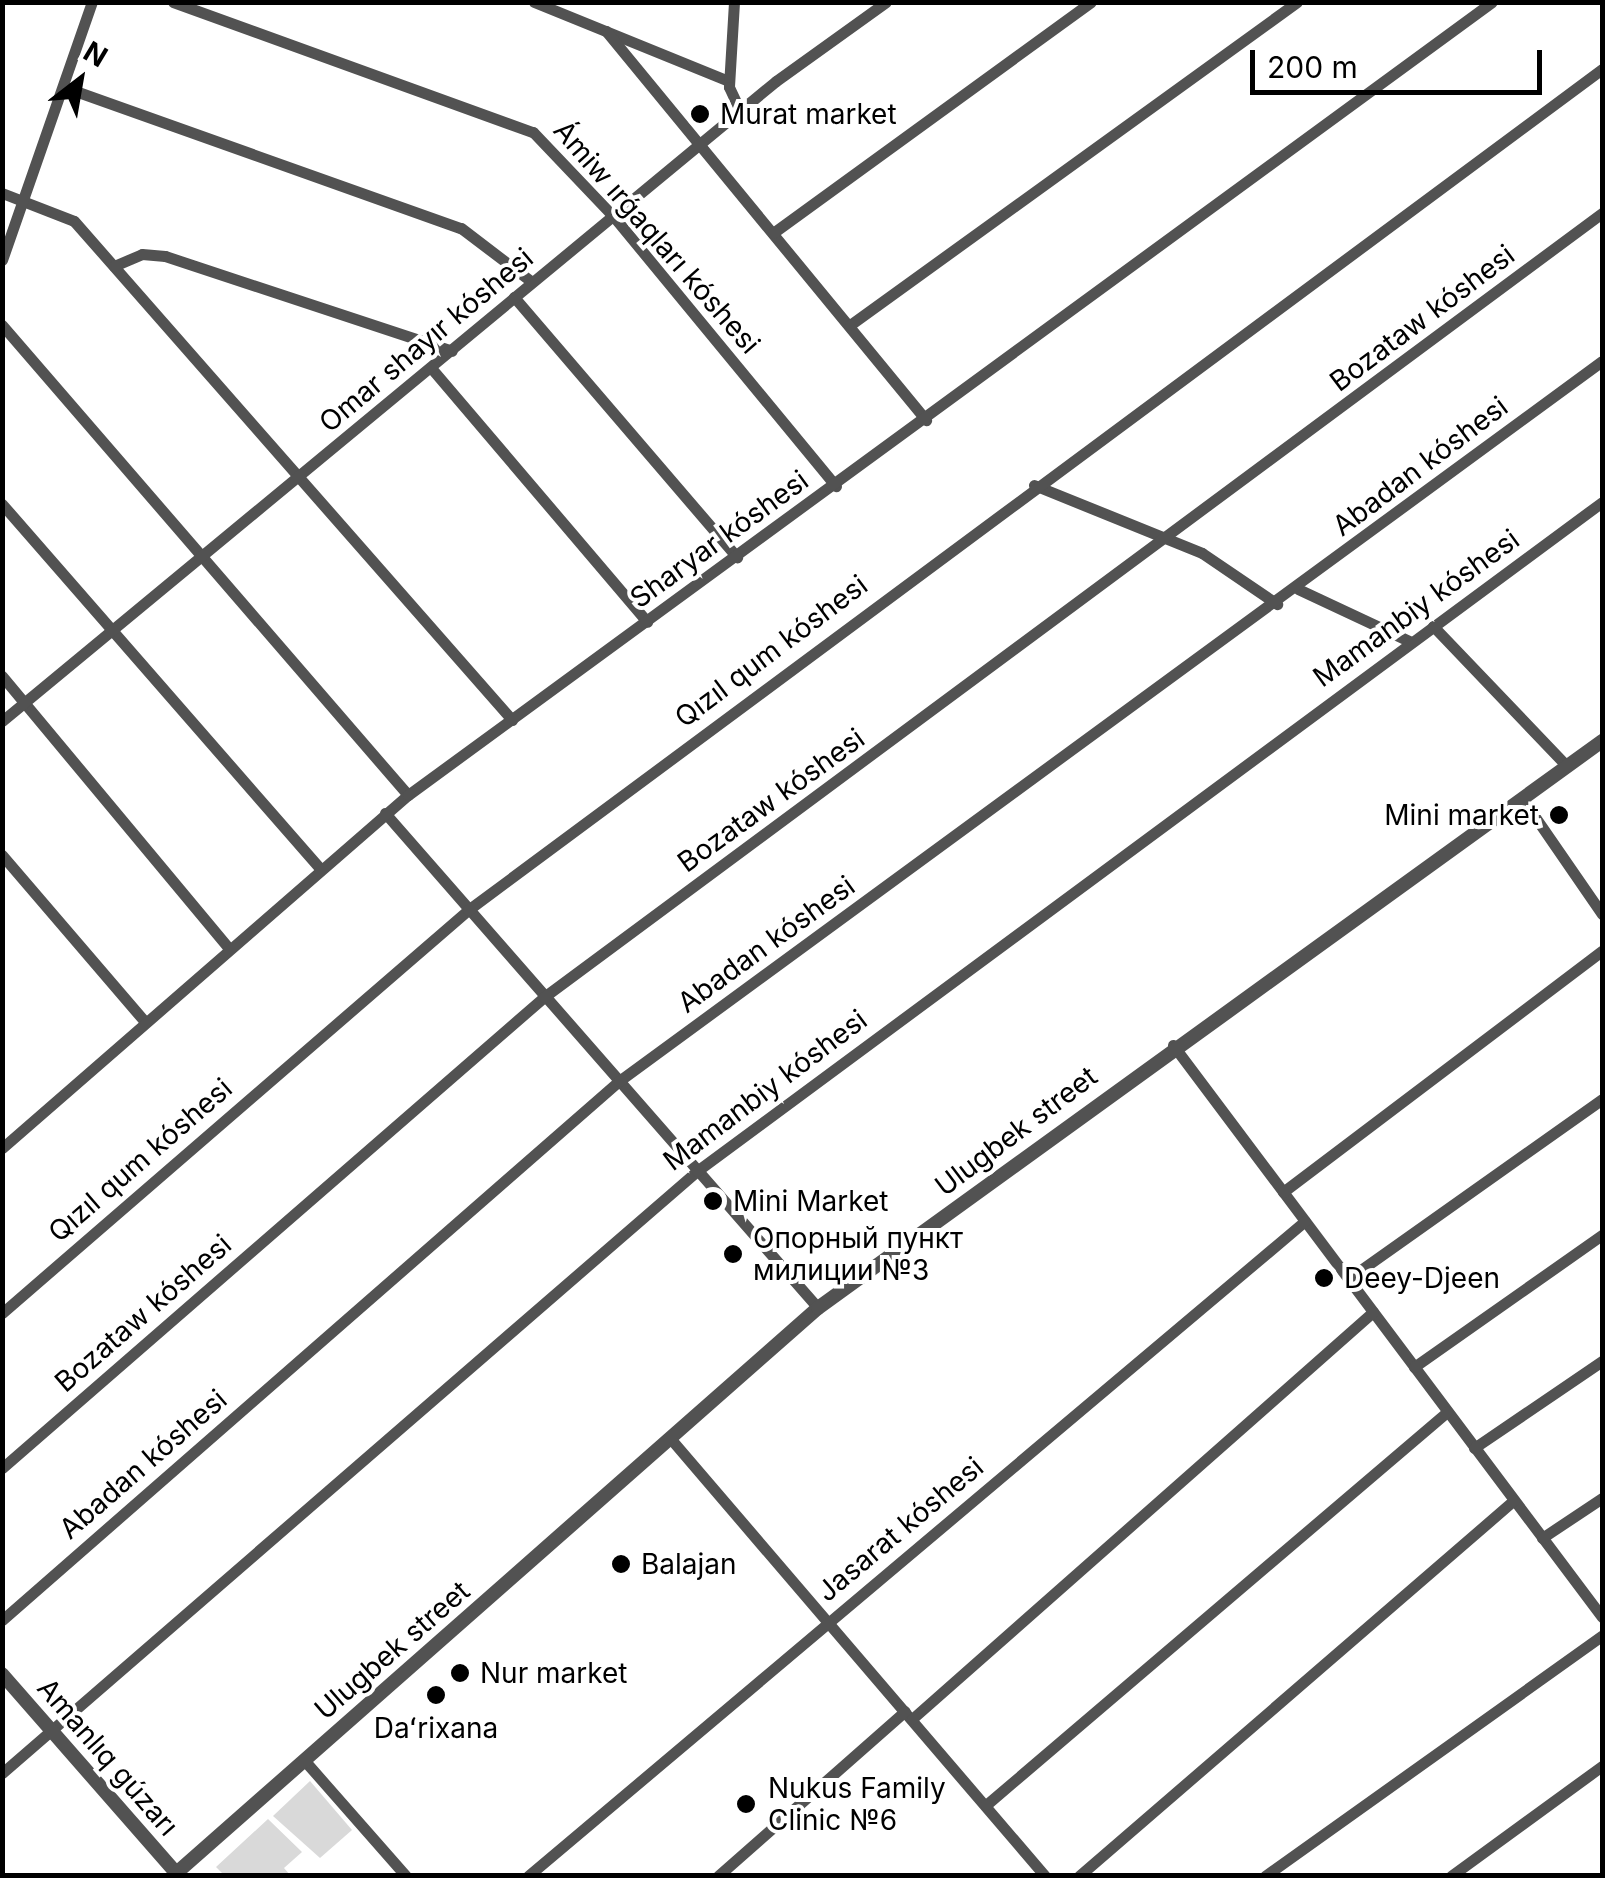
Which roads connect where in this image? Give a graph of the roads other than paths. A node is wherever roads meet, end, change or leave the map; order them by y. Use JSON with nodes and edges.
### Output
{"nodes":[{"id":1,"x":92,"y":2,"type":"edge"},
{"id":2,"x":172,"y":2,"type":"edge"},
{"id":3,"x":534,"y":2,"type":"edge"},
{"id":4,"x":578,"y":2,"type":"edge"},
{"id":5,"x":734,"y":2,"type":"edge"},
{"id":6,"x":886,"y":2,"type":"edge"},
{"id":7,"x":1091,"y":2,"type":"edge"},
{"id":8,"x":1297,"y":2,"type":"edge"},
{"id":9,"x":1492,"y":2,"type":"edge"},
{"id":10,"x":573,"y":18,"type":"junction"},
{"id":11,"x":606,"y":31,"type":"junction"},
{"id":12,"x":1602,"y":70,"type":"edge"},
{"id":13,"x":730,"y":80,"type":"junction"},
{"id":14,"x":64,"y":87,"type":"junction"},
{"id":15,"x":740,"y":112,"type":"junction"},
{"id":16,"x":700,"y":144,"type":"junction"},
{"id":17,"x":2,"y":193,"type":"edge"},
{"id":18,"x":23,"y":201,"type":"junction"},
{"id":19,"x":1602,"y":213,"type":"edge"},
{"id":20,"x":614,"y":216,"type":"junction"},
{"id":21,"x":773,"y":233,"type":"junction"},
{"id":22,"x":2,"y":260,"type":"edge"},
{"id":23,"x":114,"y":266,"type":"junction"},
{"id":24,"x":532,"y":282,"type":"junction"},
{"id":25,"x":514,"y":297,"type":"junction"},
{"id":26,"x":2,"y":324,"type":"edge"},
{"id":27,"x":850,"y":325,"type":"junction"},
{"id":28,"x":452,"y":351,"type":"junction"},
{"id":29,"x":1602,"y":361,"type":"edge"},
{"id":30,"x":432,"y":368,"type":"junction"},
{"id":31,"x":926,"y":420,"type":"junction"},
{"id":32,"x":300,"y":478,"type":"junction"},
{"id":33,"x":1034,"y":484,"type":"junction"},
{"id":34,"x":836,"y":486,"type":"junction"},
{"id":35,"x":1602,"y":502,"type":"edge"},
{"id":36,"x":2,"y":504,"type":"edge"},
{"id":37,"x":1170,"y":538,"type":"junction"},
{"id":38,"x":738,"y":557,"type":"junction"},
{"id":39,"x":203,"y":559,"type":"junction"},
{"id":40,"x":1298,"y":589,"type":"junction"},
{"id":41,"x":1277,"y":604,"type":"junction"},
{"id":42,"x":647,"y":622,"type":"junction"},
{"id":43,"x":1432,"y":626,"type":"junction"},
{"id":44,"x":115,"y":630,"type":"junction"},
{"id":45,"x":1412,"y":642,"type":"junction"},
{"id":46,"x":2,"y":676,"type":"edge"},
{"id":47,"x":26,"y":702,"type":"junction"},
{"id":48,"x":512,"y":720,"type":"junction"},
{"id":49,"x":2,"y":721,"type":"edge"},
{"id":50,"x":1602,"y":741,"type":"edge"},
{"id":51,"x":1566,"y":766,"type":"junction"},
{"id":52,"x":408,"y":795,"type":"junction"},
{"id":53,"x":1522,"y":798,"type":"junction"},
{"id":54,"x":385,"y":813,"type":"junction"},
{"id":55,"x":2,"y":856,"type":"edge"},
{"id":56,"x":319,"y":868,"type":"junction"},
{"id":57,"x":468,"y":910,"type":"junction"},
{"id":58,"x":1602,"y":914,"type":"edge"},
{"id":59,"x":229,"y":948,"type":"junction"},
{"id":60,"x":1602,"y":952,"type":"edge"},
{"id":61,"x":544,"y":997,"type":"junction"},
{"id":62,"x":144,"y":1022,"type":"junction"},
{"id":63,"x":1173,"y":1045,"type":"junction"},
{"id":64,"x":619,"y":1082,"type":"junction"},
{"id":65,"x":1602,"y":1099,"type":"edge"},
{"id":66,"x":2,"y":1148,"type":"edge"},
{"id":67,"x":696,"y":1171,"type":"junction"},
{"id":68,"x":1283,"y":1192,"type":"junction"},
{"id":69,"x":1305,"y":1221,"type":"junction"},
{"id":70,"x":1602,"y":1235,"type":"edge"},
{"id":71,"x":1348,"y":1280,"type":"junction"},
{"id":72,"x":818,"y":1308,"type":"junction"},
{"id":73,"x":2,"y":1312,"type":"edge"},
{"id":74,"x":1373,"y":1312,"type":"junction"},
{"id":75,"x":1602,"y":1361,"type":"edge"},
{"id":76,"x":1414,"y":1367,"type":"junction"},
{"id":77,"x":1448,"y":1412,"type":"junction"},
{"id":78,"x":670,"y":1438,"type":"junction"},
{"id":79,"x":1474,"y":1448,"type":"junction"},
{"id":80,"x":2,"y":1468,"type":"edge"},
{"id":81,"x":1602,"y":1498,"type":"edge"},
{"id":82,"x":1513,"y":1502,"type":"junction"},
{"id":83,"x":1542,"y":1538,"type":"junction"},
{"id":84,"x":1602,"y":1617,"type":"edge"},
{"id":85,"x":2,"y":1620,"type":"edge"},
{"id":86,"x":828,"y":1622,"type":"junction"},
{"id":87,"x":1602,"y":1636,"type":"edge"},
{"id":88,"x":2,"y":1674,"type":"edge"},
{"id":89,"x":908,"y":1715,"type":"junction"},
{"id":90,"x":52,"y":1731,"type":"junction"},
{"id":91,"x":304,"y":1760,"type":"junction"},
{"id":92,"x":1602,"y":1766,"type":"edge"},
{"id":93,"x":2,"y":1774,"type":"edge"},
{"id":94,"x":986,"y":1805,"type":"junction"},
{"id":95,"x":175,"y":1874,"type":"edge"},
{"id":96,"x":406,"y":1876,"type":"edge"},
{"id":97,"x":528,"y":1876,"type":"edge"},
{"id":98,"x":718,"y":1876,"type":"edge"},
{"id":99,"x":1045,"y":1876,"type":"edge"},
{"id":100,"x":1078,"y":1876,"type":"edge"},
{"id":101,"x":1265,"y":1876,"type":"edge"},
{"id":102,"x":1451,"y":1876,"type":"edge"}],
"edges":[{"from":1,"to":14,"type":"street"},
{"from":2,"to":20,"type":"street","name":"Ámiw ırǵaqları kóshesi"},
{"from":3,"to":10,"type":"street"},
{"from":4,"to":10,"type":"street"},
{"from":5,"to":13,"type":"street"},
{"from":6,"to":15,"type":"street","name":"Omar shayır kóshesi"},
{"from":7,"to":21,"type":"street"},
{"from":8,"to":27,"type":"street"},
{"from":9,"to":31,"type":"street","name":"Sharyar kóshesi"},
{"from":10,"to":11,"type":"street"},
{"from":11,"to":13,"type":"street"},
{"from":11,"to":16,"type":"street"},
{"from":12,"to":33,"type":"street","name":"Qızıl qum kóshesi"},
{"from":13,"to":15,"type":"street"},
{"from":14,"to":18,"type":"street"},
{"from":14,"to":24,"type":"street"},
{"from":15,"to":16,"type":"street","name":"Omar shayır kóshesi"},
{"from":16,"to":20,"type":"street","name":"Omar shayır kóshesi"},
{"from":16,"to":21,"type":"street"},
{"from":17,"to":18,"type":"street"},
{"from":18,"to":22,"type":"street"},
{"from":18,"to":23,"type":"street"},
{"from":19,"to":37,"type":"street","name":"Bozataw kóshesi"},
{"from":20,"to":24,"type":"street","name":"Omar shayır kóshesi"},
{"from":20,"to":34,"type":"street","name":"Ámiw ırǵaqları kóshesi"},
{"from":21,"to":27,"type":"street"},
{"from":23,"to":28,"type":"street"},
{"from":23,"to":32,"type":"street"},
{"from":24,"to":25,"type":"street","name":"Omar shayır kóshesi"},
{"from":25,"to":28,"type":"street","name":"Omar shayır kóshesi"},
{"from":25,"to":38,"type":"street"},
{"from":26,"to":39,"type":"street"},
{"from":27,"to":31,"type":"street"},
{"from":28,"to":30,"type":"street","name":"Omar shayır kóshesi"},
{"from":29,"to":40,"type":"street","name":"Abadan kóshesi"},
{"from":30,"to":32,"type":"street","name":"Omar shayır kóshesi"},
{"from":30,"to":42,"type":"street"},
{"from":31,"to":34,"type":"street","name":"Sharyar kóshesi"},
{"from":32,"to":39,"type":"street","name":"Omar shayır kóshesi"},
{"from":32,"to":48,"type":"street"},
{"from":33,"to":37,"type":"street"},
{"from":33,"to":57,"type":"street","name":"Qızıl qum kóshesi"},
{"from":34,"to":38,"type":"street","name":"Sharyar kóshesi"},
{"from":35,"to":43,"type":"street","name":"Mamanbiy kóshesi"},
{"from":36,"to":44,"type":"street"},
{"from":37,"to":41,"type":"street"},
{"from":37,"to":61,"type":"street","name":"Bozataw kóshesi"},
{"from":38,"to":42,"type":"street","name":"Sharyar kóshesi"},
{"from":39,"to":44,"type":"street","name":"Omar shayır kóshesi"},
{"from":39,"to":52,"type":"street"},
{"from":40,"to":41,"type":"street","name":"Abadan kóshesi"},
{"from":40,"to":45,"type":"street"},
{"from":41,"to":64,"type":"street","name":"Abadan kóshesi"},
{"from":42,"to":48,"type":"street","name":"Sharyar kóshesi"},
{"from":43,"to":45,"type":"street","name":"Mamanbiy kóshesi"},
{"from":43,"to":51,"type":"street"},
{"from":44,"to":47,"type":"street","name":"Omar shayır kóshesi"},
{"from":44,"to":56,"type":"street"},
{"from":45,"to":67,"type":"street","name":"Mamanbiy kóshesi"},
{"from":46,"to":47,"type":"street"},
{"from":47,"to":49,"type":"street","name":"Omar shayır kóshesi"},
{"from":47,"to":59,"type":"street"},
{"from":48,"to":52,"type":"street","name":"Sharyar kóshesi"},
{"from":50,"to":51,"type":"street","name":"Ulugbek street"},
{"from":51,"to":53,"type":"street","name":"Ulugbek street"},
{"from":52,"to":54,"type":"street","name":"Sharyar kóshesi"},
{"from":53,"to":58,"type":"street"},
{"from":53,"to":63,"type":"street","name":"Ulugbek street"},
{"from":54,"to":56,"type":"street","name":"Sharyar kóshesi"},
{"from":54,"to":57,"type":"street"},
{"from":55,"to":62,"type":"street"},
{"from":56,"to":59,"type":"street","name":"Sharyar kóshesi"},
{"from":57,"to":61,"type":"street"},
{"from":57,"to":73,"type":"street","name":"Qızıl qum kóshesi"},
{"from":59,"to":62,"type":"street","name":"Sharyar kóshesi"},
{"from":60,"to":68,"type":"street"},
{"from":61,"to":64,"type":"street"},
{"from":61,"to":80,"type":"street","name":"Bozataw kóshesi"},
{"from":62,"to":66,"type":"street","name":"Sharyar kóshesi"},
{"from":63,"to":68,"type":"street"},
{"from":63,"to":72,"type":"street","name":"Ulugbek street"},
{"from":64,"to":67,"type":"street"},
{"from":64,"to":85,"type":"street","name":"Abadan kóshesi"},
{"from":65,"to":71,"type":"street"},
{"from":67,"to":72,"type":"street"},
{"from":67,"to":90,"type":"street","name":"Mamanbiy kóshesi"},
{"from":68,"to":69,"type":"street"},
{"from":69,"to":71,"type":"street"},
{"from":69,"to":86,"type":"street","name":"Jasarat kóshesi"},
{"from":70,"to":76,"type":"street"},
{"from":71,"to":74,"type":"street"},
{"from":72,"to":78,"type":"street","name":"Ulugbek street"},
{"from":74,"to":76,"type":"street"},
{"from":74,"to":89,"type":"street"},
{"from":75,"to":79,"type":"street"},
{"from":76,"to":77,"type":"street"},
{"from":77,"to":79,"type":"street"},
{"from":77,"to":94,"type":"street"},
{"from":78,"to":86,"type":"street"},
{"from":78,"to":91,"type":"street","name":"Ulugbek street"},
{"from":79,"to":82,"type":"street"},
{"from":81,"to":83,"type":"street"},
{"from":82,"to":83,"type":"street"},
{"from":82,"to":100,"type":"street"},
{"from":83,"to":84,"type":"street"},
{"from":86,"to":89,"type":"street"},
{"from":86,"to":97,"type":"street","name":"Jasarat kóshesi"},
{"from":87,"to":101,"type":"street"},
{"from":88,"to":90,"type":"street","name":"Amanlıq gúzarı"},
{"from":89,"to":94,"type":"street"},
{"from":89,"to":98,"type":"street"},
{"from":90,"to":93,"type":"street","name":"Mamanbiy kóshesi"},
{"from":90,"to":95,"type":"street","name":"Amanlıq gúzarı"},
{"from":91,"to":95,"type":"street","name":"Ulugbek street"},
{"from":91,"to":96,"type":"street"},
{"from":92,"to":102,"type":"street"},
{"from":94,"to":99,"type":"street"}]}
